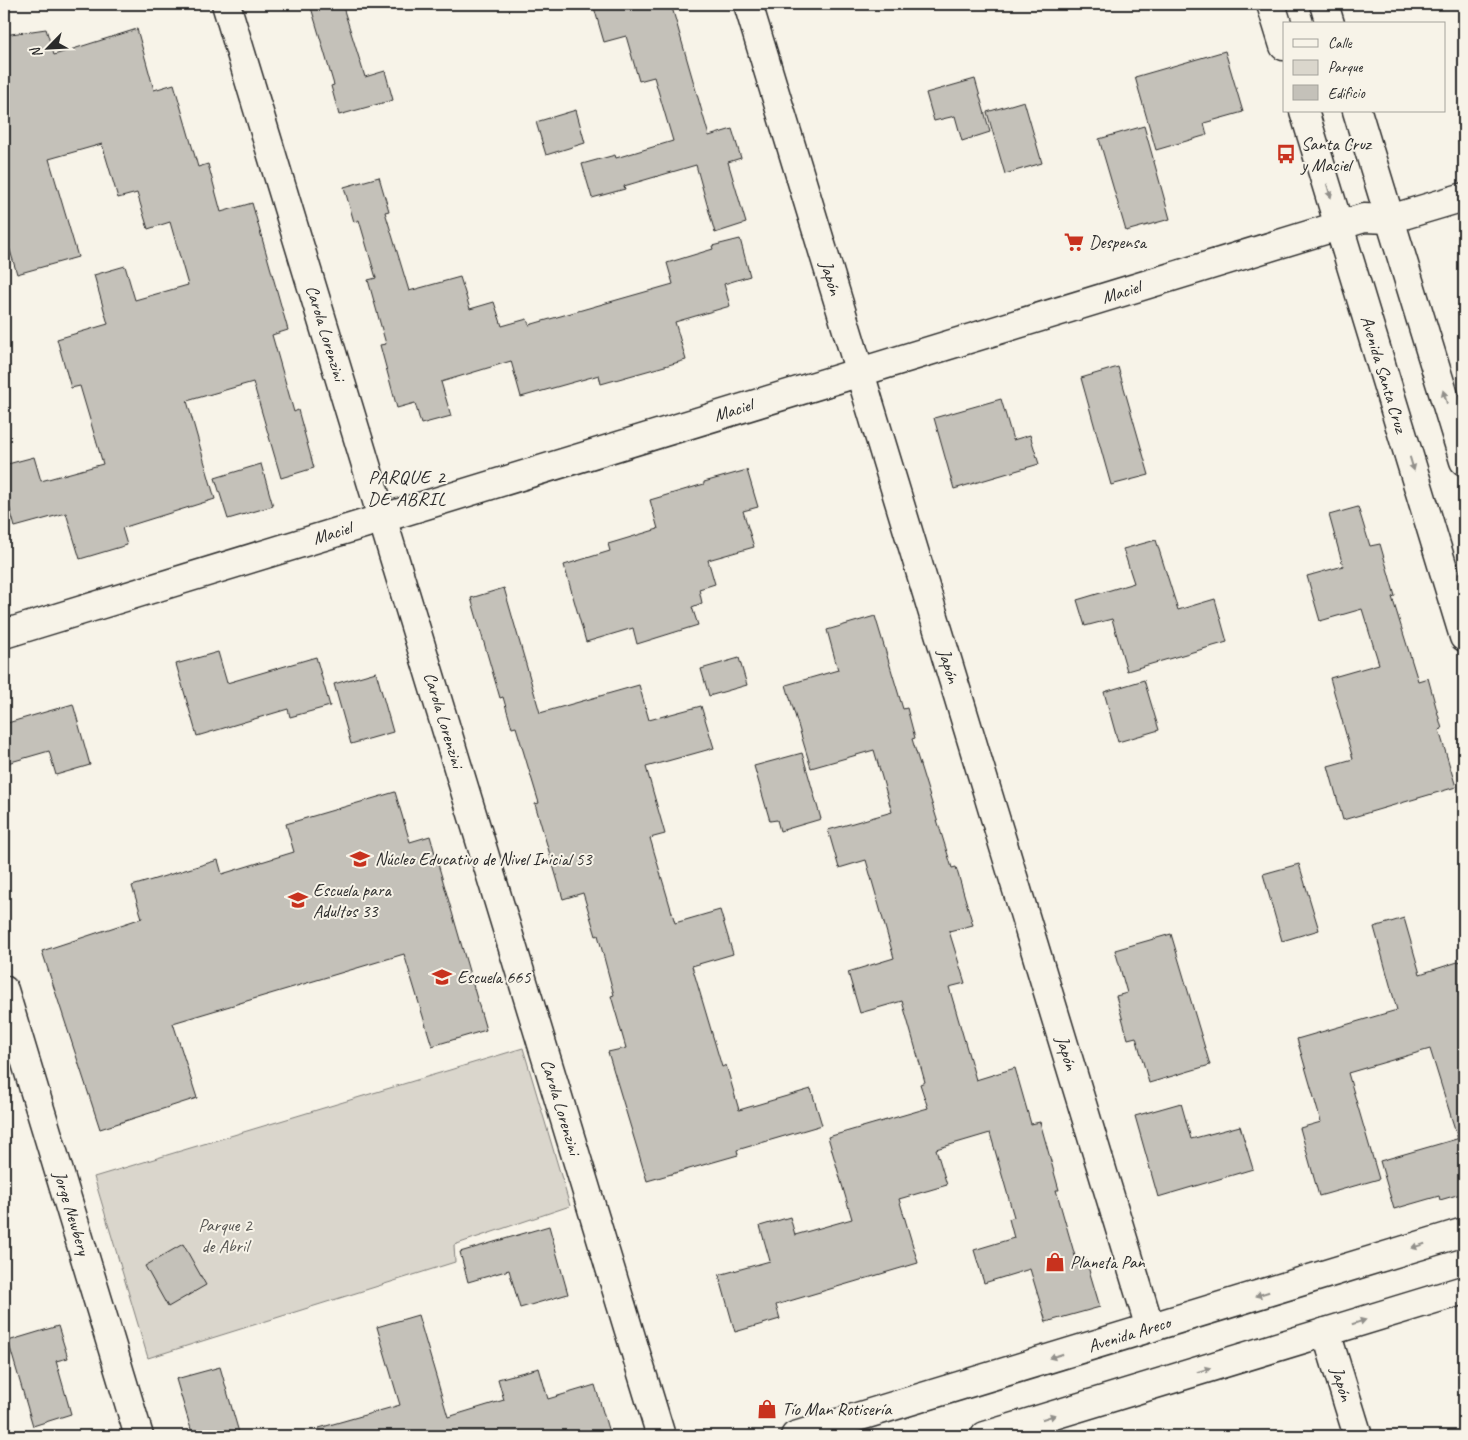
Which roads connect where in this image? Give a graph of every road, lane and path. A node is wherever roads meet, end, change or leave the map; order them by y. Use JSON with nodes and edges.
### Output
{"nodes":[{"id":1,"x":226,"y":4,"type":"edge"},
{"id":2,"x":748,"y":4,"type":"edge"},
{"id":3,"x":1271,"y":4,"type":"edge"},
{"id":4,"x":1324,"y":4,"type":"edge"},
{"id":5,"x":1329,"y":22,"type":"edge"},
{"id":6,"x":1283,"y":43,"type":"edge"},
{"id":7,"x":1304,"y":112,"type":"edge"},
{"id":8,"x":1357,"y":112,"type":"edge"},
{"id":9,"x":1464,"y":197,"type":"edge"},
{"id":10,"x":1390,"y":220,"type":"junction"},
{"id":11,"x":1339,"y":226,"type":"junction"},
{"id":12,"x":860,"y":372,"type":"junction"},
{"id":13,"x":1464,"y":461,"type":"edge"},
{"id":14,"x":382,"y":517,"type":"junction"},
{"id":15,"x":4,"y":634,"type":"edge"},
{"id":16,"x":1464,"y":637,"type":"edge"},
{"id":17,"x":4,"y":990,"type":"edge"},
{"id":18,"x":1464,"y":1232,"type":"edge"},
{"id":19,"x":1464,"y":1290,"type":"edge"},
{"id":20,"x":1150,"y":1328,"type":"junction"},
{"id":21,"x":1326,"y":1332,"type":"junction"},
{"id":22,"x":139,"y":1436,"type":"edge"},
{"id":23,"x":661,"y":1436,"type":"edge"},
{"id":24,"x":794,"y":1436,"type":"edge"},
{"id":25,"x":985,"y":1436,"type":"edge"},
{"id":26,"x":1358,"y":1436,"type":"edge"}],
"edges":[{"from":1,"to":14,"type":"street","name":"Carola Lorenzini"},
{"from":2,"to":12,"type":"street","name":"Japón"},
{"from":3,"to":6,"type":"street"},
{"from":4,"to":5,"type":"street"},
{"from":7,"to":11,"type":"street","name":"Avenida Santa Cruz","one_way":true},
{"from":8,"to":10,"type":"street"},
{"from":9,"to":10,"type":"street","name":"Maciel"},
{"from":10,"to":11,"type":"street","name":"Maciel"},
{"from":13,"to":10,"type":"street","one_way":true},
{"from":11,"to":12,"type":"street","name":"Maciel"},
{"from":11,"to":16,"type":"street","name":"Avenida Santa Cruz","one_way":true},
{"from":12,"to":14,"type":"street","name":"Maciel"},
{"from":12,"to":20,"type":"street","name":"Japón"},
{"from":14,"to":15,"type":"street","name":"Maciel"},
{"from":14,"to":23,"type":"street","name":"Carola Lorenzini"},
{"from":17,"to":22,"type":"street","name":"Jorge Newbery"},
{"from":18,"to":20,"type":"street","name":"Avenida Areco","one_way":true},
{"from":21,"to":19,"type":"street","one_way":true},
{"from":20,"to":24,"type":"street","name":"Avenida Areco","one_way":true},
{"from":25,"to":21,"type":"street","one_way":true},
{"from":21,"to":26,"type":"street","name":"Japón"}]}
